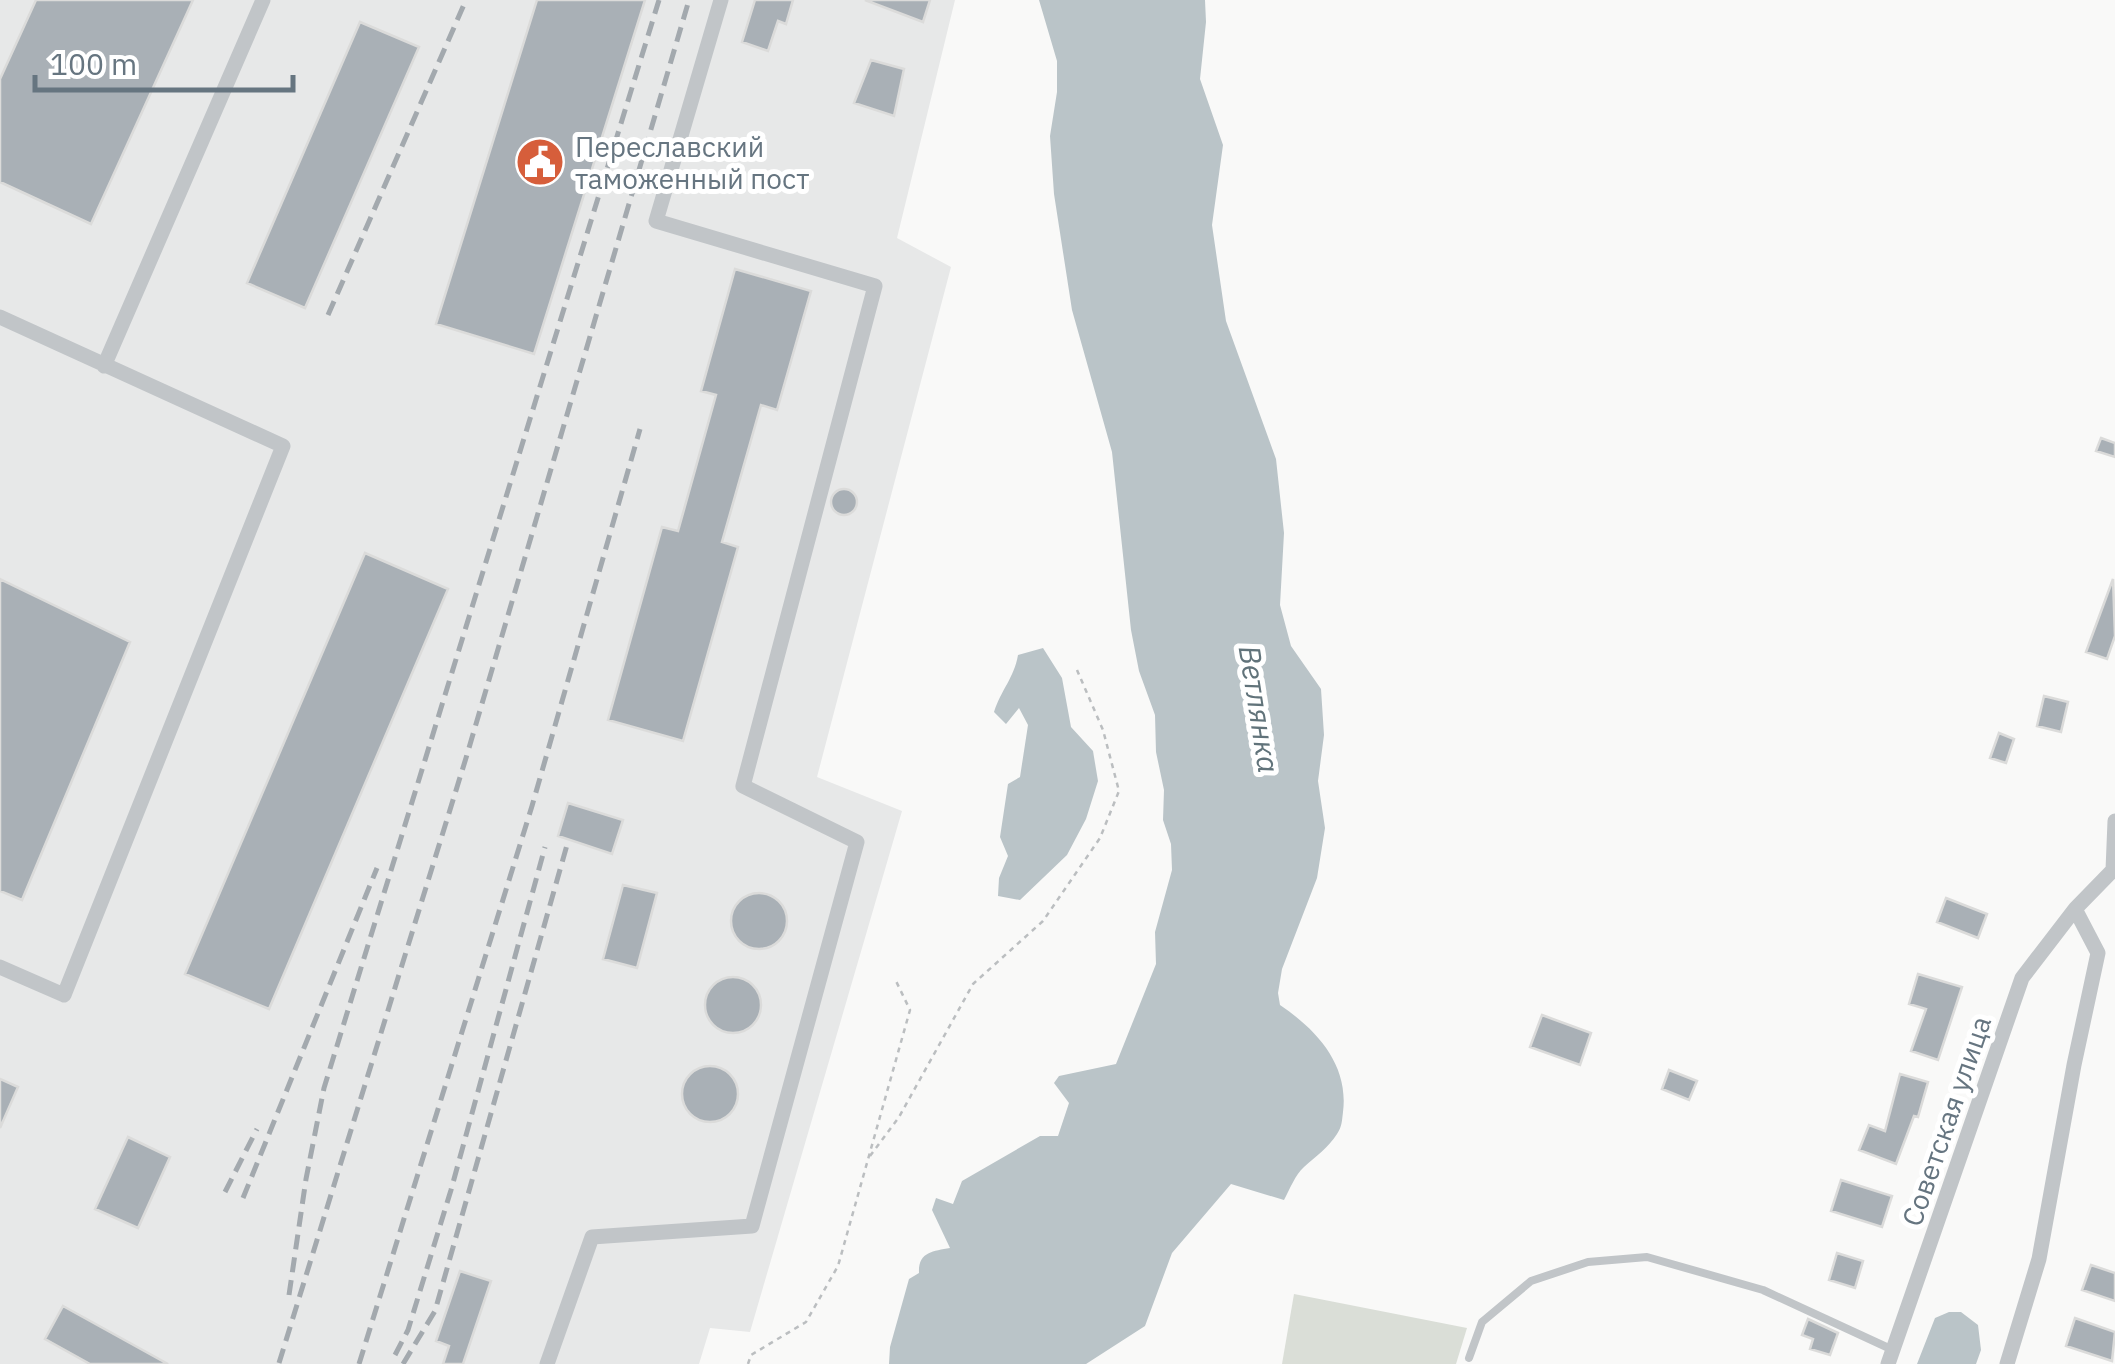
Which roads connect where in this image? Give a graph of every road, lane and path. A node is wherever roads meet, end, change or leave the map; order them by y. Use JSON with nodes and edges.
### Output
{"nodes":[{"id":1,"x":264,"y":0,"type":"edge"},
{"id":2,"x":721,"y":0,"type":"edge"},
{"id":3,"x":0,"y":316,"type":"edge"},
{"id":4,"x":104,"y":366,"type":"junction"},
{"id":5,"x":1077,"y":670,"type":"dead end"},
{"id":6,"x":2115,"y":821,"type":"edge"},
{"id":7,"x":2114,"y":871,"type":"edge"},
{"id":8,"x":2075,"y":908,"type":"junction"},
{"id":9,"x":0,"y":966,"type":"edge"},
{"id":10,"x":894,"y":979,"type":"dead end"},
{"id":11,"x":870,"y":1156,"type":"junction"},
{"id":12,"x":1890,"y":1357,"type":"edge"},
{"id":13,"x":1469,"y":1358,"type":"dead end"},
{"id":14,"x":547,"y":1364,"type":"edge"},
{"id":15,"x":748,"y":1364,"type":"edge"},
{"id":16,"x":2007,"y":1364,"type":"edge"}],
"edges":[{"from":1,"to":4,"type":"street"},
{"from":2,"to":14,"type":"street"},
{"from":3,"to":4,"type":"street"},
{"from":4,"to":9,"type":"street"},
{"from":5,"to":11,"type":"path"},
{"from":6,"to":7,"type":"street"},
{"from":7,"to":8,"type":"street","name":"Советская улица"},
{"from":8,"to":12,"type":"street","name":"Советская улица"},
{"from":8,"to":16,"type":"street"},
{"from":10,"to":11,"type":"path"},
{"from":11,"to":15,"type":"path"},
{"from":12,"to":13,"type":"lane"}]}
